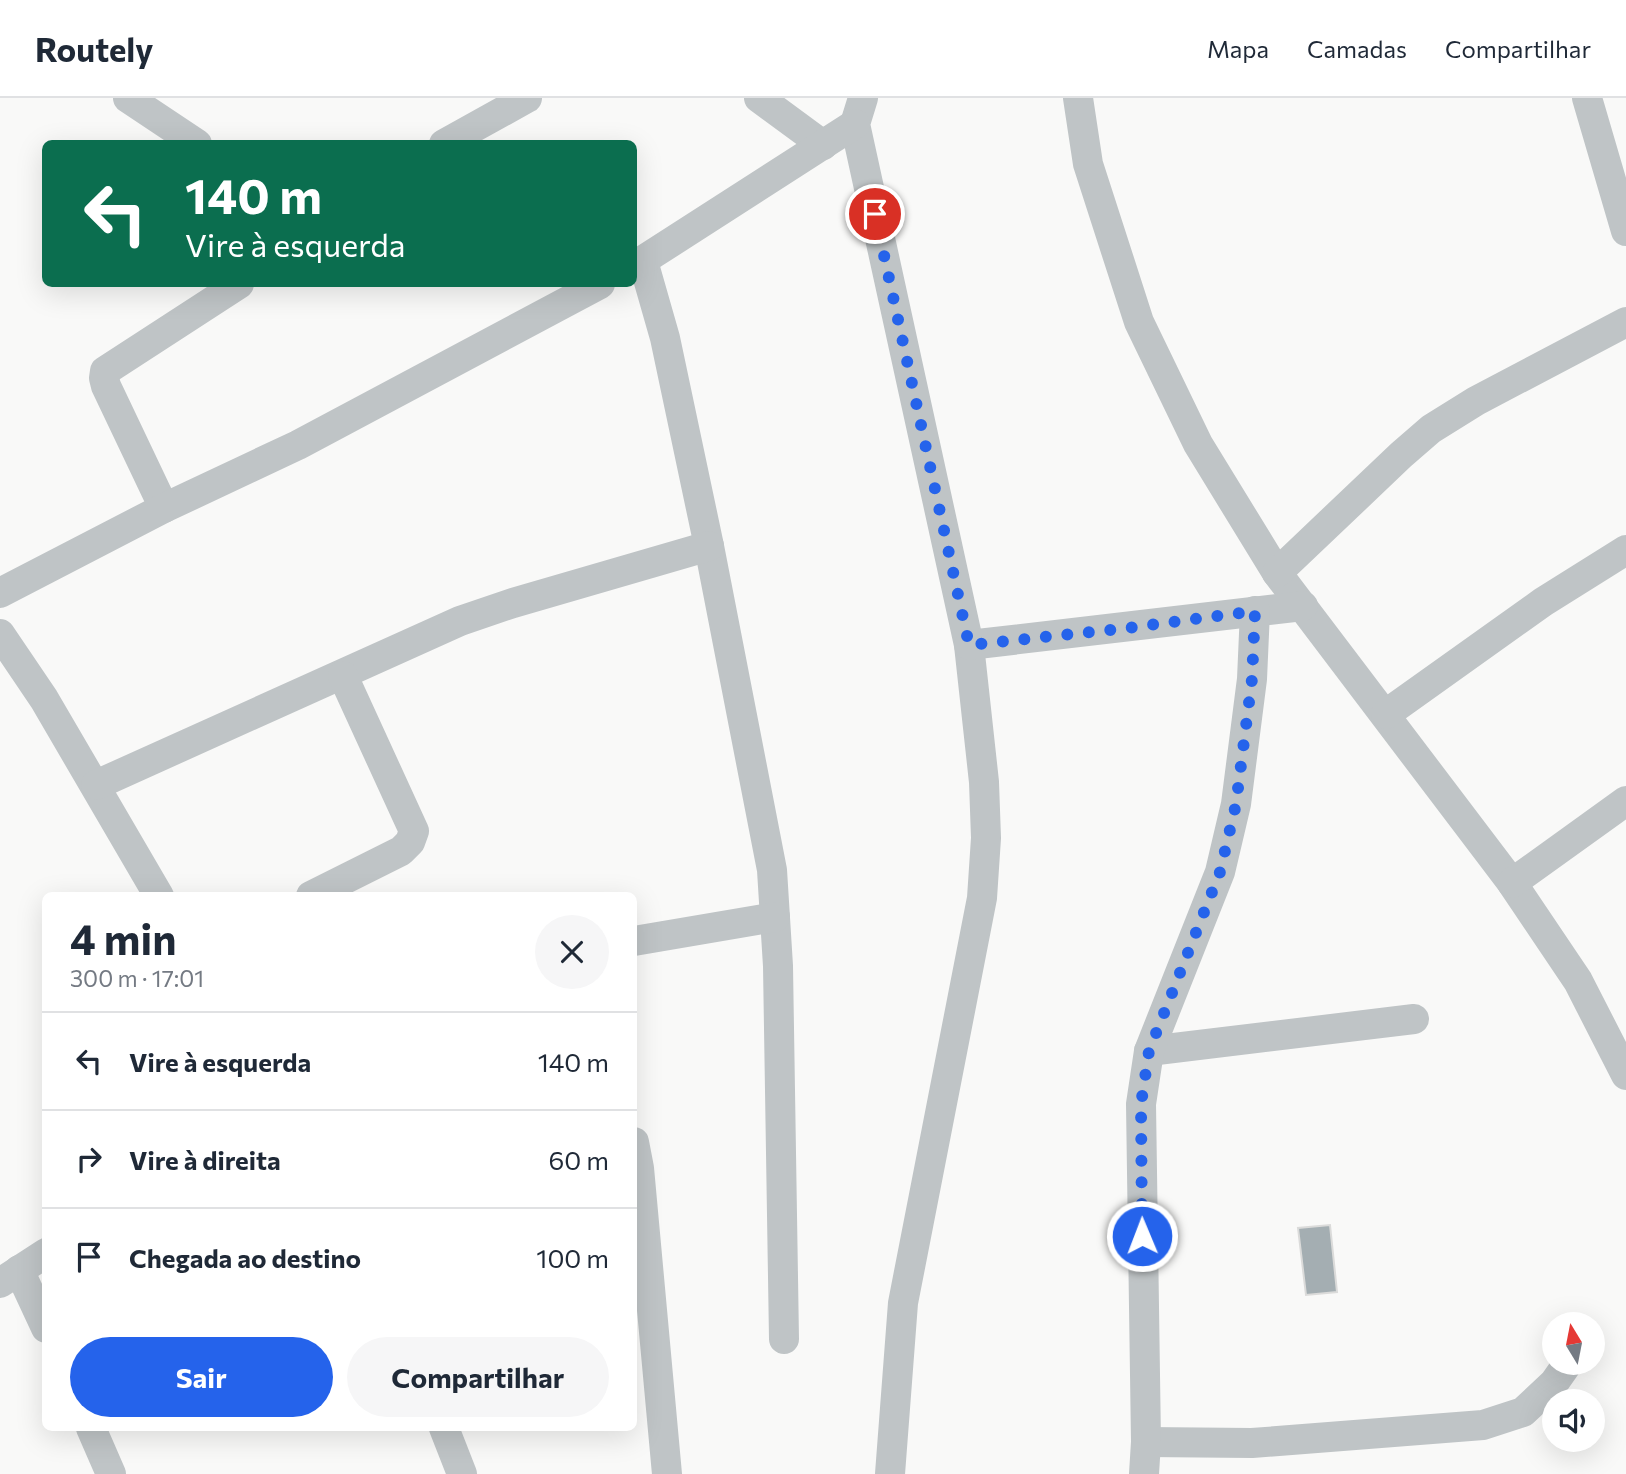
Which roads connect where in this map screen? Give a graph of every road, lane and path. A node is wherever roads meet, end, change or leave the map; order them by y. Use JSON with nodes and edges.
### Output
{"nodes":[{"id":1,"x":128,"y":98,"type":"edge"},
{"id":2,"x":527,"y":98,"type":"edge"},
{"id":3,"x":759,"y":98,"type":"edge"},
{"id":4,"x":1078,"y":98,"type":"edge"},
{"id":5,"x":1587,"y":98,"type":"edge"},
{"id":6,"x":859,"y":111,"type":"edge"},
{"id":7,"x":191,"y":140,"type":"edge"},
{"id":8,"x":451,"y":140,"type":"edge"},
{"id":9,"x":823,"y":145,"type":"junction"},
{"id":10,"x":1626,"y":231,"type":"edge"},
{"id":11,"x":638,"y":263,"type":"edge"},
{"id":12,"x":234,"y":287,"type":"edge"},
{"id":13,"x":594,"y":287,"type":"edge"},
{"id":14,"x":1626,"y":322,"type":"edge"},
{"id":15,"x":164,"y":508,"type":"junction"},
{"id":16,"x":709,"y":546,"type":"junction"},
{"id":17,"x":1626,"y":550,"type":"edge"},
{"id":18,"x":1277,"y":573,"type":"junction"},
{"id":19,"x":0,"y":593,"type":"edge"},
{"id":20,"x":1303,"y":606,"type":"junction"},
{"id":21,"x":1255,"y":611,"type":"junction"},
{"id":22,"x":0,"y":634,"type":"edge"},
{"id":23,"x":969,"y":645,"type":"junction"},
{"id":24,"x":343,"y":676,"type":"junction"},
{"id":25,"x":1386,"y":714,"type":"junction"},
{"id":26,"x":96,"y":785,"type":"junction"},
{"id":27,"x":1626,"y":802,"type":"edge"},
{"id":28,"x":1512,"y":883,"type":"junction"},
{"id":29,"x":157,"y":892,"type":"edge"},
{"id":30,"x":319,"y":892,"type":"edge"},
{"id":31,"x":775,"y":917,"type":"junction"},
{"id":32,"x":637,"y":940,"type":"edge"},
{"id":33,"x":1414,"y":1019,"type":"dead end"},
{"id":34,"x":1149,"y":1051,"type":"junction"},
{"id":35,"x":1626,"y":1075,"type":"edge"},
{"id":36,"x":637,"y":1158,"type":"edge"},
{"id":37,"x":42,"y":1256,"type":"edge"},
{"id":38,"x":10,"y":1277,"type":"edge"},
{"id":39,"x":42,"y":1322,"type":"edge"},
{"id":40,"x":644,"y":1328,"type":"edge"},
{"id":41,"x":784,"y":1339,"type":"dead end"},
{"id":42,"x":1559,"y":1376,"type":"edge"},
{"id":43,"x":92,"y":1431,"type":"edge"},
{"id":44,"x":445,"y":1431,"type":"edge"},
{"id":45,"x":1146,"y":1442,"type":"junction"},
{"id":46,"x":111,"y":1474,"type":"edge"},
{"id":47,"x":462,"y":1474,"type":"edge"},
{"id":48,"x":667,"y":1474,"type":"edge"},
{"id":49,"x":890,"y":1474,"type":"edge"},
{"id":50,"x":1144,"y":1474,"type":"edge"}],
"edges":[{"from":1,"to":7,"type":"street"},
{"from":2,"to":8,"type":"street"},
{"from":3,"to":9,"type":"street"},
{"from":4,"to":18,"type":"street"},
{"from":5,"to":10,"type":"street"},
{"from":6,"to":9,"type":"street"},
{"from":6,"to":23,"type":"street"},
{"from":9,"to":11,"type":"street"},
{"from":11,"to":16,"type":"street"},
{"from":12,"to":15,"type":"street"},
{"from":13,"to":15,"type":"street"},
{"from":14,"to":18,"type":"street"},
{"from":15,"to":19,"type":"street"},
{"from":16,"to":24,"type":"street"},
{"from":16,"to":31,"type":"street"},
{"from":17,"to":25,"type":"street"},
{"from":18,"to":20,"type":"street"},
{"from":20,"to":21,"type":"street"},
{"from":20,"to":25,"type":"street"},
{"from":21,"to":23,"type":"street"},
{"from":21,"to":34,"type":"street"},
{"from":22,"to":26,"type":"street"},
{"from":23,"to":49,"type":"street"},
{"from":24,"to":26,"type":"street"},
{"from":24,"to":30,"type":"street"},
{"from":25,"to":28,"type":"street"},
{"from":26,"to":29,"type":"street"},
{"from":27,"to":28,"type":"street"},
{"from":28,"to":35,"type":"street"},
{"from":31,"to":32,"type":"street"},
{"from":31,"to":41,"type":"street"},
{"from":33,"to":34,"type":"street"},
{"from":34,"to":45,"type":"street"},
{"from":36,"to":40,"type":"street"},
{"from":37,"to":38,"type":"street"},
{"from":38,"to":39,"type":"street"},
{"from":40,"to":48,"type":"street"},
{"from":42,"to":45,"type":"street"},
{"from":43,"to":46,"type":"street"},
{"from":44,"to":47,"type":"street"},
{"from":45,"to":50,"type":"street"}]}
